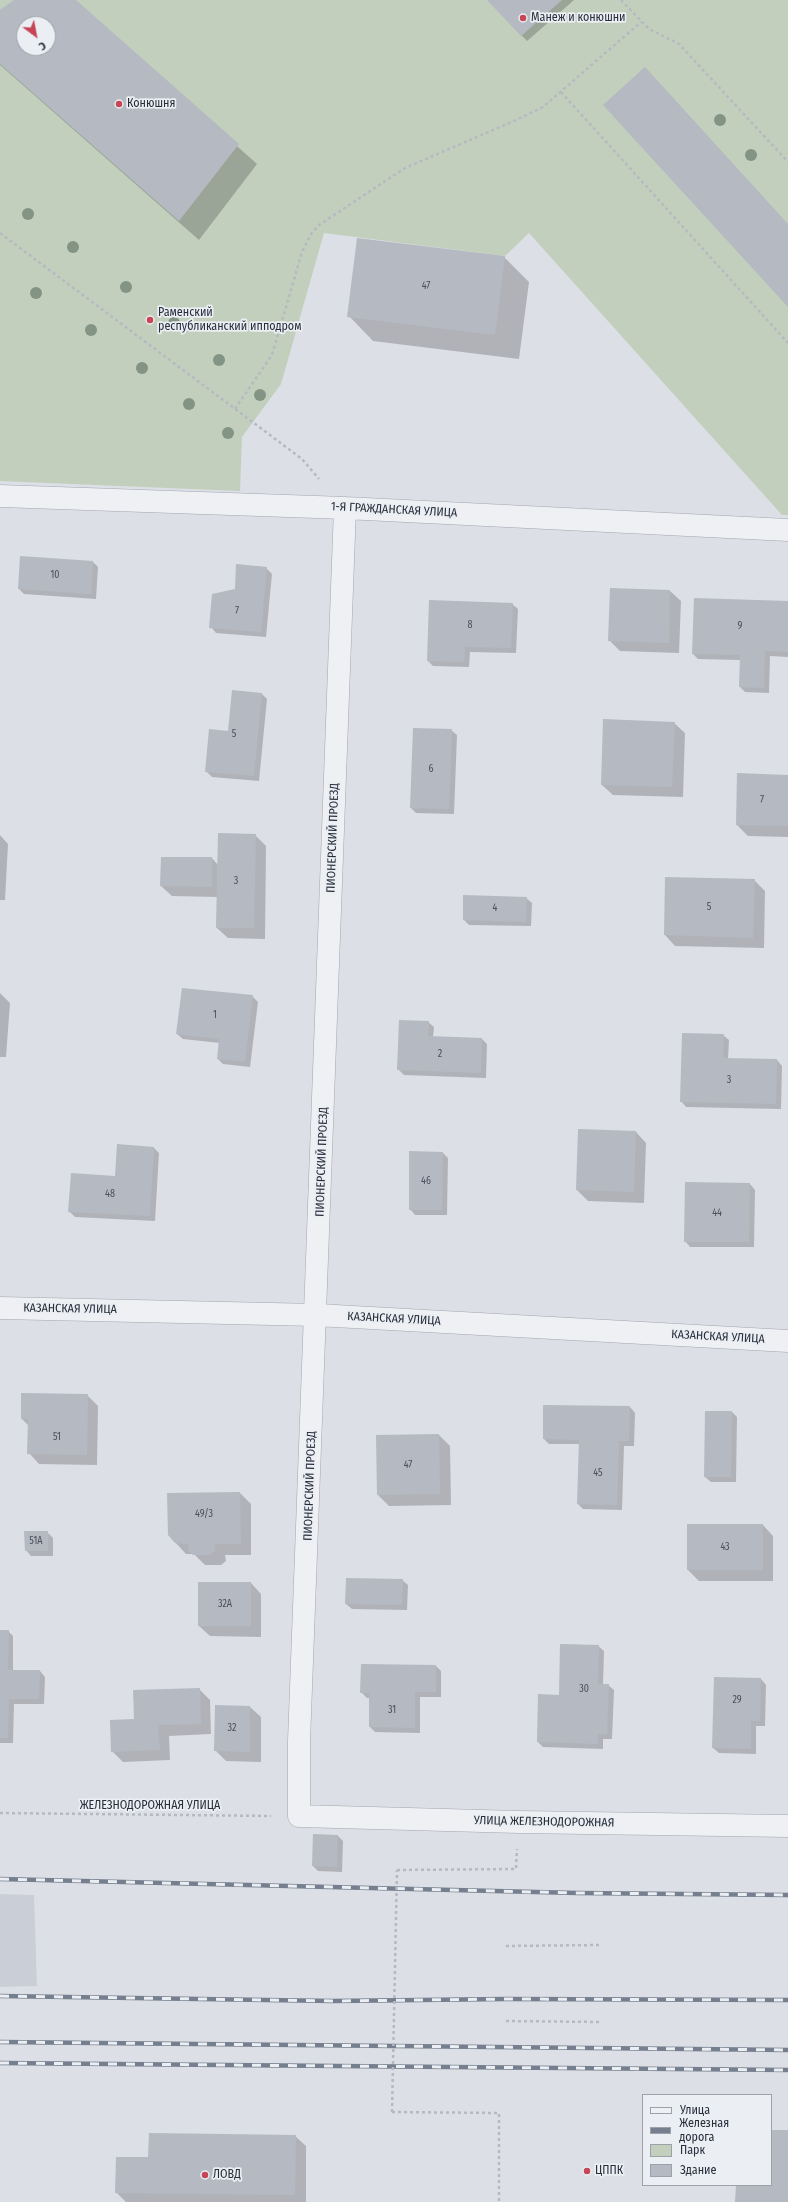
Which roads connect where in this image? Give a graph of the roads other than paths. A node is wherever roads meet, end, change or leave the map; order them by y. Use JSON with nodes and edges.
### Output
{"nodes":[{"id":1,"x":0,"y":496,"type":"edge"},
{"id":2,"x":345,"y":508,"type":"junction"},
{"id":3,"x":788,"y":530,"type":"edge"},
{"id":4,"x":0,"y":1308,"type":"edge"},
{"id":5,"x":317,"y":1315,"type":"junction"},
{"id":6,"x":788,"y":1341,"type":"edge"},
{"id":7,"x":299,"y":1816,"type":"joint"},
{"id":8,"x":788,"y":1826,"type":"edge"}],
"edges":[{"from":1,"to":2,"type":"street","name":"1-Я ГРАЖДАНСКАЯ УЛИЦА"},
{"from":2,"to":3,"type":"street","name":"1-Я ГРАЖДАНСКАЯ УЛИЦА"},
{"from":2,"to":5,"type":"street","name":"ПИОНЕРСКИЙ ПРОЕЗД"},
{"from":4,"to":5,"type":"street","name":"КАЗАНСКАЯ УЛИЦА"},
{"from":5,"to":6,"type":"street","name":"КАЗАНСКАЯ УЛИЦА"},
{"from":5,"to":7,"type":"street","name":"ПИОНЕРСКИЙ ПРОЕЗД"},
{"from":7,"to":8,"type":"street","name":"УЛИЦА ЖЕЛЕЗНОДОРОЖНАЯ"}]}
